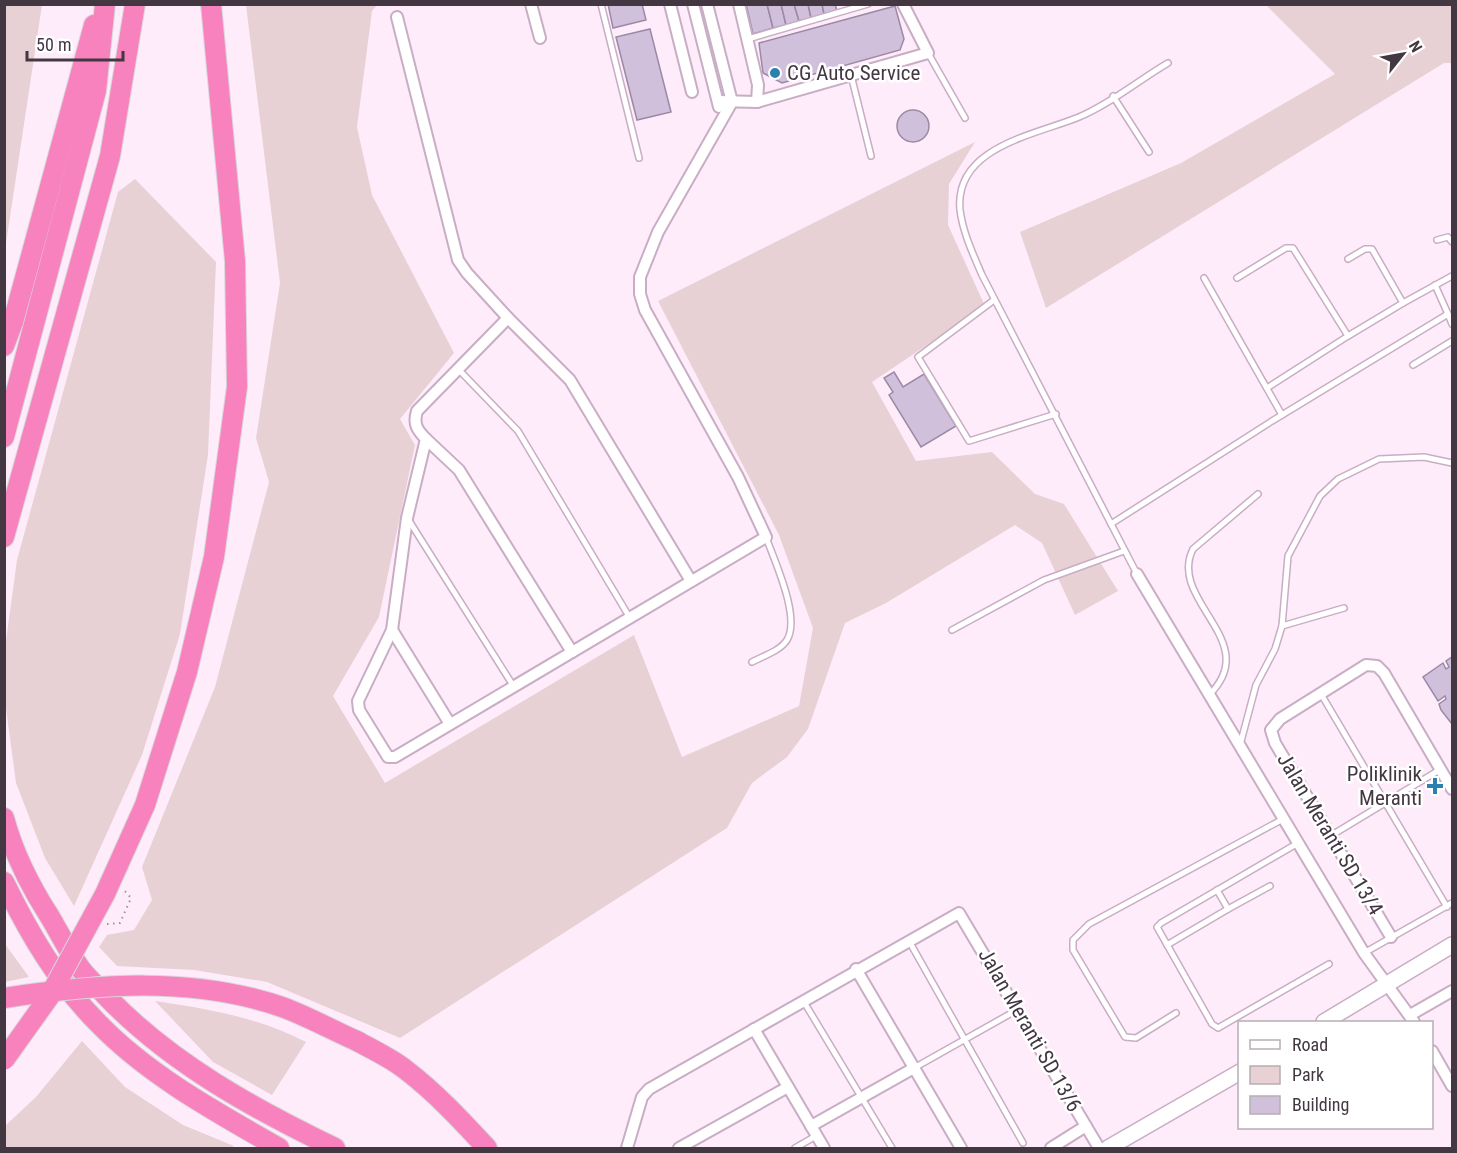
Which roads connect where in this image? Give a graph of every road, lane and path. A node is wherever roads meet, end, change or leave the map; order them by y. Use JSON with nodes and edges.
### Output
{"nodes":[{"id":1,"x":99,"y":4,"type":"edge"},
{"id":2,"x":105,"y":4,"type":"edge"},
{"id":3,"x":135,"y":4,"type":"edge"},
{"id":4,"x":211,"y":4,"type":"edge"},
{"id":5,"x":531,"y":4,"type":"edge"},
{"id":6,"x":602,"y":4,"type":"edge"},
{"id":7,"x":670,"y":4,"type":"edge"},
{"id":8,"x":693,"y":4,"type":"edge"},
{"id":9,"x":707,"y":4,"type":"edge"},
{"id":10,"x":739,"y":4,"type":"edge"},
{"id":11,"x":868,"y":4,"type":"edge"},
{"id":12,"x":903,"y":4,"type":"edge"},
{"id":13,"x":397,"y":17,"type":"dead end"},
{"id":14,"x":540,"y":38,"type":"dead end"},
{"id":15,"x":748,"y":39,"type":"junction"},
{"id":16,"x":928,"y":53,"type":"junction"},
{"id":17,"x":1168,"y":63,"type":"dead end"},
{"id":18,"x":851,"y":75,"type":"junction"},
{"id":19,"x":692,"y":92,"type":"dead end"},
{"id":20,"x":1113,"y":96,"type":"junction"},
{"id":21,"x":719,"y":101,"type":"junction"},
{"id":22,"x":732,"y":102,"type":"junction"},
{"id":23,"x":757,"y":102,"type":"junction"},
{"id":24,"x":965,"y":118,"type":"dead end"},
{"id":25,"x":721,"y":119,"type":"junction"},
{"id":26,"x":1149,"y":152,"type":"dead end"},
{"id":27,"x":871,"y":156,"type":"dead end"},
{"id":28,"x":639,"y":158,"type":"dead end"},
{"id":29,"x":1437,"y":240,"type":"dead end"},
{"id":30,"x":1452,"y":242,"type":"edge"},
{"id":31,"x":1348,"y":259,"type":"dead end"},
{"id":32,"x":1452,"y":276,"type":"edge"},
{"id":33,"x":1204,"y":278,"type":"dead end"},
{"id":34,"x":1237,"y":278,"type":"dead end"},
{"id":35,"x":1435,"y":285,"type":"junction"},
{"id":36,"x":994,"y":300,"type":"junction"},
{"id":37,"x":1403,"y":303,"type":"junction"},
{"id":38,"x":1448,"y":314,"type":"junction"},
{"id":39,"x":508,"y":318,"type":"junction"},
{"id":40,"x":1452,"y":324,"type":"edge"},
{"id":41,"x":1348,"y":336,"type":"junction"},
{"id":42,"x":1452,"y":341,"type":"edge"},
{"id":43,"x":4,"y":346,"type":"edge"},
{"id":44,"x":1413,"y":365,"type":"dead end"},
{"id":45,"x":459,"y":370,"type":"junction"},
{"id":46,"x":1267,"y":388,"type":"junction"},
{"id":47,"x":1056,"y":414,"type":"junction"},
{"id":48,"x":1282,"y":415,"type":"junction"},
{"id":49,"x":4,"y":437,"type":"edge"},
{"id":50,"x":426,"y":440,"type":"junction"},
{"id":51,"x":1452,"y":463,"type":"edge"},
{"id":52,"x":1258,"y":494,"type":"dead end"},
{"id":53,"x":407,"y":518,"type":"junction"},
{"id":54,"x":1111,"y":524,"type":"junction"},
{"id":55,"x":4,"y":537,"type":"edge"},
{"id":56,"x":766,"y":537,"type":"junction"},
{"id":57,"x":1124,"y":551,"type":"junction"},
{"id":58,"x":1137,"y":574,"type":"joint"},
{"id":59,"x":691,"y":581,"type":"junction"},
{"id":60,"x":1344,"y":608,"type":"dead end"},
{"id":61,"x":630,"y":618,"type":"junction"},
{"id":62,"x":1282,"y":626,"type":"junction"},
{"id":63,"x":393,"y":630,"type":"junction"},
{"id":64,"x":952,"y":630,"type":"dead end"},
{"id":65,"x":572,"y":652,"type":"junction"},
{"id":66,"x":752,"y":662,"type":"dead end"},
{"id":67,"x":514,"y":687,"type":"junction"},
{"id":68,"x":1321,"y":693,"type":"junction"},
{"id":69,"x":1208,"y":695,"type":"junction"},
{"id":70,"x":450,"y":724,"type":"junction"},
{"id":71,"x":1239,"y":747,"type":"junction"},
{"id":72,"x":1441,"y":769,"type":"junction"},
{"id":73,"x":1452,"y":789,"type":"edge"},
{"id":74,"x":1387,"y":803,"type":"junction"},
{"id":75,"x":4,"y":818,"type":"edge"},
{"id":76,"x":1283,"y":819,"type":"junction"},
{"id":77,"x":1332,"y":836,"type":"junction"},
{"id":78,"x":1298,"y":843,"type":"junction"},
{"id":79,"x":4,"y":882,"type":"edge"},
{"id":80,"x":1270,"y":886,"type":"dead end"},
{"id":81,"x":1217,"y":890,"type":"junction"},
{"id":82,"x":1450,"y":905,"type":"edge"},
{"id":83,"x":1228,"y":909,"type":"junction"},
{"id":84,"x":1391,"y":937,"type":"junction"},
{"id":85,"x":908,"y":940,"type":"junction"},
{"id":86,"x":1167,"y":945,"type":"junction"},
{"id":87,"x":1452,"y":945,"type":"edge"},
{"id":88,"x":1364,"y":953,"type":"junction"},
{"id":89,"x":1329,"y":964,"type":"dead end"},
{"id":90,"x":856,"y":969,"type":"junction"},
{"id":91,"x":1388,"y":985,"type":"junction"},
{"id":92,"x":1452,"y":992,"type":"edge"},
{"id":93,"x":4,"y":998,"type":"edge"},
{"id":94,"x":803,"y":1000,"type":"junction"},
{"id":95,"x":1017,"y":1010,"type":"junction"},
{"id":96,"x":1176,"y":1013,"type":"dead end"},
{"id":97,"x":1412,"y":1019,"type":"edge"},
{"id":98,"x":1327,"y":1021,"type":"edge"},
{"id":99,"x":754,"y":1029,"type":"junction"},
{"id":100,"x":966,"y":1039,"type":"junction"},
{"id":101,"x":1433,"y":1054,"type":"edge"},
{"id":102,"x":4,"y":1060,"type":"edge"},
{"id":103,"x":914,"y":1068,"type":"junction"},
{"id":104,"x":1238,"y":1073,"type":"edge"},
{"id":105,"x":1452,"y":1086,"type":"edge"},
{"id":106,"x":788,"y":1087,"type":"junction"},
{"id":107,"x":863,"y":1097,"type":"junction"},
{"id":108,"x":1086,"y":1126,"type":"junction"},
{"id":109,"x":814,"y":1131,"type":"junction"},
{"id":110,"x":1023,"y":1143,"type":"dead end"},
{"id":111,"x":279,"y":1149,"type":"edge"},
{"id":112,"x":335,"y":1149,"type":"edge"},
{"id":113,"x":487,"y":1149,"type":"edge"},
{"id":114,"x":627,"y":1149,"type":"edge"},
{"id":115,"x":679,"y":1149,"type":"edge"},
{"id":116,"x":795,"y":1149,"type":"edge"},
{"id":117,"x":824,"y":1149,"type":"edge"},
{"id":118,"x":892,"y":1149,"type":"edge"},
{"id":119,"x":961,"y":1149,"type":"edge"},
{"id":120,"x":1051,"y":1149,"type":"edge"},
{"id":121,"x":1099,"y":1149,"type":"edge"},
{"id":122,"x":1108,"y":1149,"type":"edge"}],
"edges":[{"from":1,"to":43,"type":"highway"},
{"from":2,"to":49,"type":"highway"},
{"from":3,"to":55,"type":"highway"},
{"from":4,"to":102,"type":"highway","bridge":true},
{"from":5,"to":14,"type":"street"},
{"from":6,"to":28,"type":"lane"},
{"from":7,"to":19,"type":"street"},
{"from":8,"to":21,"type":"street"},
{"from":9,"to":22,"type":"street"},
{"from":10,"to":15,"type":"street"},
{"from":11,"to":15,"type":"lane"},
{"from":12,"to":16,"type":"street"},
{"from":13,"to":39,"type":"street"},
{"from":15,"to":23,"type":"street"},
{"from":16,"to":18,"type":"street"},
{"from":16,"to":24,"type":"lane"},
{"from":17,"to":20,"type":"lane"},
{"from":18,"to":23,"type":"street"},
{"from":18,"to":27,"type":"lane"},
{"from":20,"to":26,"type":"lane"},
{"from":20,"to":36,"type":"lane"},
{"from":21,"to":22,"type":"street"},
{"from":21,"to":25,"type":"street"},
{"from":22,"to":23,"type":"street"},
{"from":22,"to":25,"type":"street"},
{"from":25,"to":56,"type":"street"},
{"from":29,"to":30,"type":"lane"},
{"from":31,"to":37,"type":"lane"},
{"from":32,"to":35,"type":"lane"},
{"from":33,"to":46,"type":"lane"},
{"from":34,"to":41,"type":"lane"},
{"from":35,"to":37,"type":"lane"},
{"from":35,"to":38,"type":"lane"},
{"from":36,"to":47,"type":"lane"},
{"from":36,"to":47,"type":"lane"},
{"from":37,"to":41,"type":"lane"},
{"from":38,"to":40,"type":"lane"},
{"from":38,"to":48,"type":"lane"},
{"from":39,"to":45,"type":"street"},
{"from":39,"to":59,"type":"street"},
{"from":41,"to":46,"type":"lane"},
{"from":42,"to":44,"type":"lane"},
{"from":45,"to":50,"type":"street"},
{"from":45,"to":61,"type":"lane"},
{"from":46,"to":48,"type":"lane"},
{"from":47,"to":54,"type":"lane"},
{"from":48,"to":54,"type":"lane"},
{"from":50,"to":53,"type":"street"},
{"from":50,"to":65,"type":"street"},
{"from":51,"to":62,"type":"lane"},
{"from":52,"to":69,"type":"lane"},
{"from":53,"to":63,"type":"street"},
{"from":53,"to":67,"type":"lane"},
{"from":54,"to":57,"type":"lane"},
{"from":56,"to":59,"type":"street"},
{"from":56,"to":66,"type":"lane"},
{"from":57,"to":58,"type":"lane"},
{"from":57,"to":64,"type":"lane"},
{"from":58,"to":69,"type":"street"},
{"from":59,"to":61,"type":"street"},
{"from":60,"to":62,"type":"lane"},
{"from":61,"to":65,"type":"street"},
{"from":62,"to":71,"type":"lane"},
{"from":63,"to":70,"type":"street"},
{"from":63,"to":70,"type":"street"},
{"from":65,"to":67,"type":"street"},
{"from":67,"to":70,"type":"street"},
{"from":68,"to":72,"type":"street"},
{"from":68,"to":74,"type":"lane"},
{"from":68,"to":77,"type":"street","name":"Jalan Meranti SD 13/4"},
{"from":69,"to":71,"type":"street"},
{"from":71,"to":76,"type":"street"},
{"from":72,"to":73,"type":"street"},
{"from":72,"to":74,"type":"lane"},
{"from":74,"to":77,"type":"lane"},
{"from":74,"to":82,"type":"lane"},
{"from":75,"to":112,"type":"highway"},
{"from":76,"to":78,"type":"street"},
{"from":76,"to":96,"type":"lane"},
{"from":77,"to":84,"type":"street","name":"Jalan Meranti SD 13/4"},
{"from":78,"to":81,"type":"lane"},
{"from":78,"to":88,"type":"street"},
{"from":79,"to":111,"type":"highway"},
{"from":80,"to":83,"type":"lane"},
{"from":81,"to":83,"type":"lane"},
{"from":81,"to":86,"type":"lane"},
{"from":82,"to":84,"type":"lane"},
{"from":83,"to":86,"type":"lane"},
{"from":84,"to":88,"type":"lane"},
{"from":85,"to":90,"type":"street"},
{"from":85,"to":95,"type":"street","name":"Jalan Meranti SD 13/6"},
{"from":85,"to":100,"type":"lane"},
{"from":86,"to":89,"type":"lane"},
{"from":87,"to":91,"type":"street"},
{"from":88,"to":91,"type":"street"},
{"from":90,"to":94,"type":"street"},
{"from":90,"to":103,"type":"street"},
{"from":91,"to":97,"type":"street"},
{"from":91,"to":98,"type":"street"},
{"from":92,"to":97,"type":"street"},
{"from":93,"to":113,"type":"highway","bridge":true},
{"from":94,"to":99,"type":"street"},
{"from":94,"to":107,"type":"lane"},
{"from":95,"to":100,"type":"lane"},
{"from":95,"to":108,"type":"street","name":"Jalan Meranti SD 13/6"},
{"from":99,"to":106,"type":"street"},
{"from":99,"to":114,"type":"street"},
{"from":100,"to":103,"type":"lane"},
{"from":100,"to":110,"type":"lane"},
{"from":101,"to":105,"type":"street"},
{"from":103,"to":107,"type":"street"},
{"from":103,"to":119,"type":"street"},
{"from":104,"to":122,"type":"street"},
{"from":106,"to":109,"type":"street"},
{"from":106,"to":115,"type":"street"},
{"from":107,"to":109,"type":"street"},
{"from":107,"to":118,"type":"lane"},
{"from":108,"to":120,"type":"street"},
{"from":108,"to":121,"type":"street","name":"Jalan Meranti SD 13/6"},
{"from":109,"to":116,"type":"lane"},
{"from":109,"to":117,"type":"street"}]}
